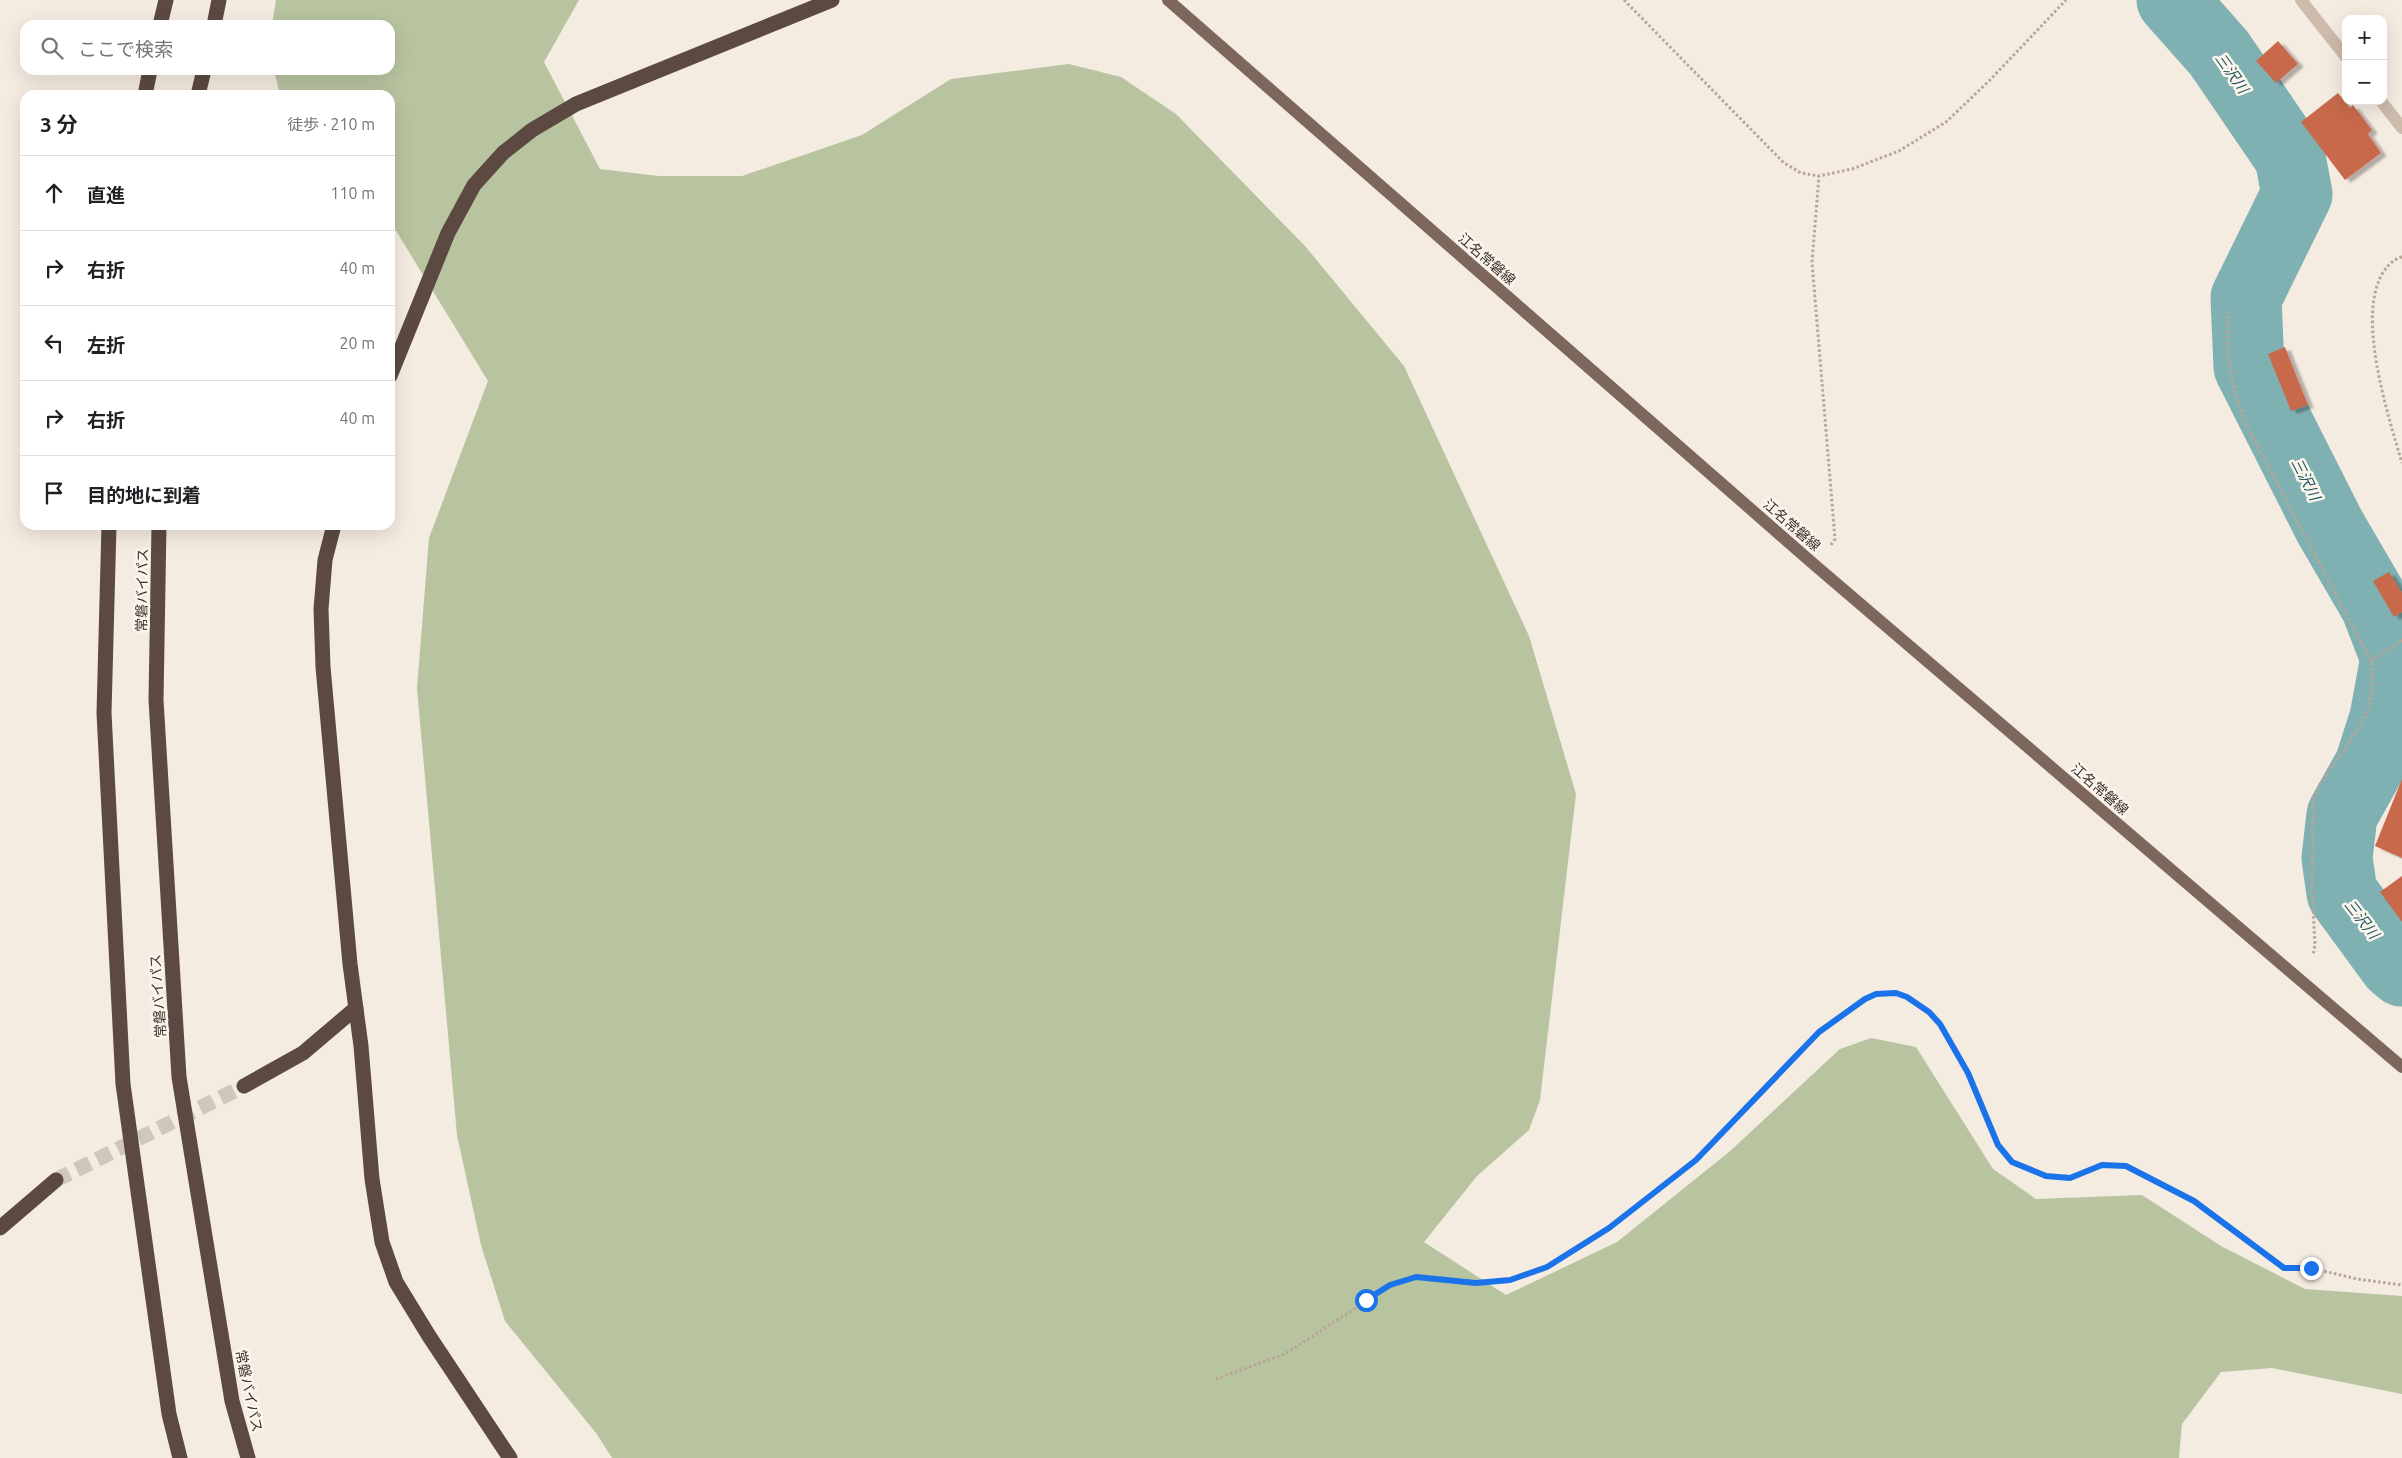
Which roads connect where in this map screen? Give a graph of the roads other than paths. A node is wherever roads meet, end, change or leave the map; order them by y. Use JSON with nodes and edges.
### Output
{"nodes":[{"id":1,"x":166,"y":0,"type":"edge"},
{"id":2,"x":219,"y":0,"type":"edge"},
{"id":3,"x":832,"y":0,"type":"edge"},
{"id":4,"x":1168,"y":0,"type":"edge"},
{"id":5,"x":2301,"y":0,"type":"edge"},
{"id":6,"x":161,"y":20,"type":"edge"},
{"id":7,"x":215,"y":20,"type":"edge"},
{"id":8,"x":2342,"y":52,"type":"edge"},
{"id":9,"x":149,"y":75,"type":"edge"},
{"id":10,"x":203,"y":75,"type":"edge"},
{"id":11,"x":146,"y":90,"type":"edge"},
{"id":12,"x":199,"y":90,"type":"edge"},
{"id":13,"x":2384,"y":105,"type":"edge"},
{"id":14,"x":2402,"y":128,"type":"edge"},
{"id":15,"x":395,"y":364,"type":"edge"},
{"id":16,"x":109,"y":530,"type":"edge"},
{"id":17,"x":160,"y":530,"type":"edge"},
{"id":18,"x":333,"y":530,"type":"edge"},
{"id":19,"x":356,"y":1008,"type":"junction"},
{"id":20,"x":2402,"y":1067,"type":"edge"},
{"id":21,"x":244,"y":1086,"type":"tunnel mouth"},
{"id":22,"x":56,"y":1180,"type":"tunnel mouth"},
{"id":23,"x":0,"y":1228,"type":"edge"},
{"id":24,"x":180,"y":1458,"type":"edge"},
{"id":25,"x":248,"y":1458,"type":"edge"},
{"id":26,"x":510,"y":1458,"type":"edge"}],
"edges":[{"from":1,"to":6,"type":"highway"},
{"from":2,"to":7,"type":"highway"},
{"from":3,"to":15,"type":"highway"},
{"from":4,"to":20,"type":"main road","name":"江名常磐線"},
{"from":5,"to":8,"type":"street"},
{"from":9,"to":11,"type":"highway"},
{"from":10,"to":12,"type":"highway"},
{"from":13,"to":14,"type":"street"},
{"from":16,"to":24,"type":"highway"},
{"from":17,"to":25,"type":"highway","name":"常磐バイパス"},
{"from":18,"to":19,"type":"highway"},
{"from":19,"to":21,"type":"highway"},
{"from":19,"to":26,"type":"highway"},
{"from":22,"to":23,"type":"highway"}]}
